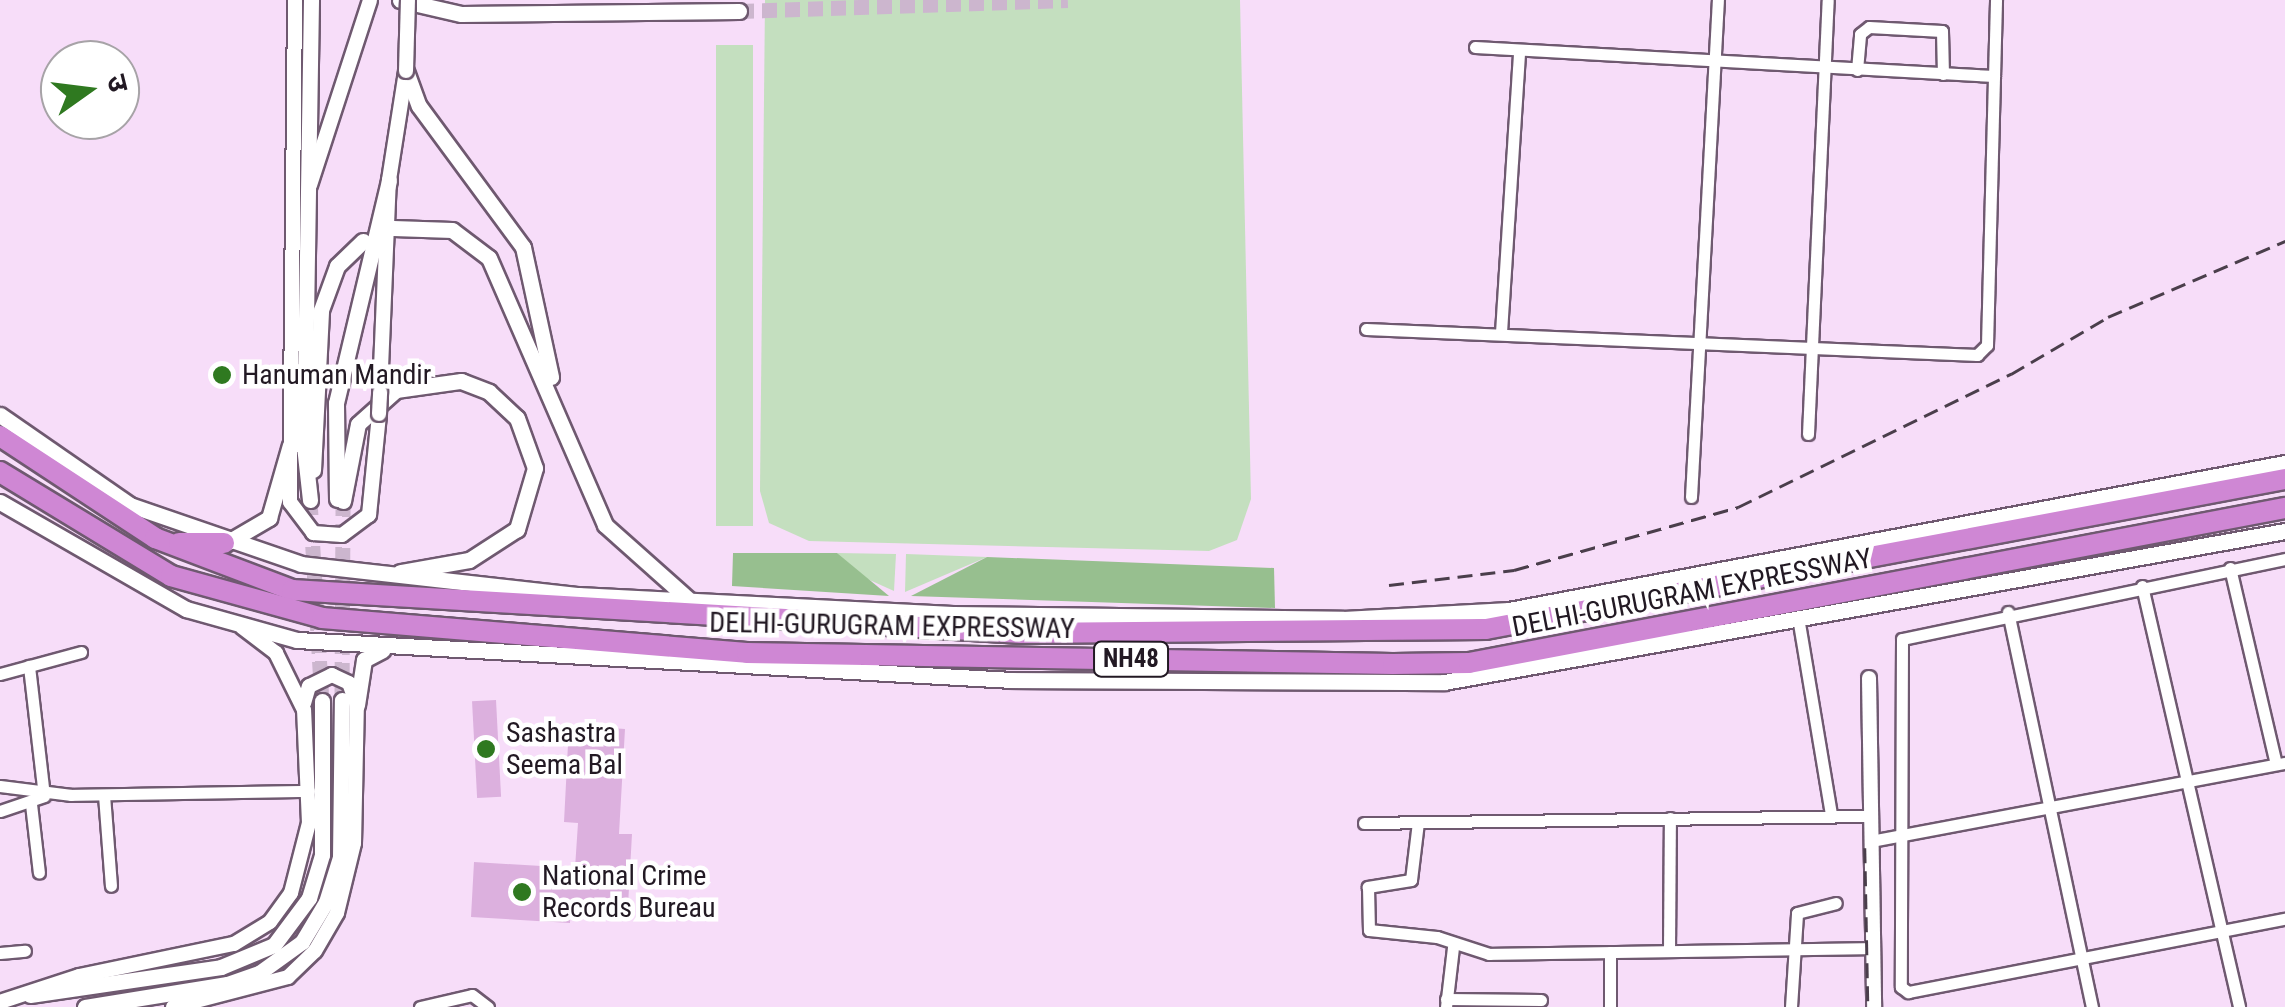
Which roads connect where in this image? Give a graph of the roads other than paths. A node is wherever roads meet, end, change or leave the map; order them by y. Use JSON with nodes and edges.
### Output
{"nodes":[{"id":1,"x":295,"y":0,"type":"edge"},
{"id":2,"x":311,"y":0,"type":"edge"},
{"id":3,"x":370,"y":0,"type":"edge"},
{"id":4,"x":400,"y":0,"type":"edge"},
{"id":5,"x":408,"y":0,"type":"edge"},
{"id":6,"x":1718,"y":0,"type":"edge"},
{"id":7,"x":1828,"y":0,"type":"edge"},
{"id":8,"x":1996,"y":0,"type":"edge"},
{"id":9,"x":739,"y":10,"type":"tunnel mouth"},
{"id":10,"x":1475,"y":47,"type":"dead end"},
{"id":11,"x":1518,"y":52,"type":"junction"},
{"id":12,"x":1714,"y":62,"type":"junction"},
{"id":13,"x":1825,"y":68,"type":"junction"},
{"id":14,"x":1857,"y":70,"type":"junction"},
{"id":15,"x":406,"y":71,"type":"junction"},
{"id":16,"x":1943,"y":74,"type":"junction"},
{"id":17,"x":1994,"y":76,"type":"junction"},
{"id":18,"x":390,"y":180,"type":"junction"},
{"id":19,"x":306,"y":200,"type":"junction"},
{"id":20,"x":393,"y":228,"type":"dead end"},
{"id":21,"x":363,"y":240,"type":"dead end"},
{"id":22,"x":1366,"y":329,"type":"dead end"},
{"id":23,"x":1502,"y":332,"type":"junction"},
{"id":24,"x":1698,"y":337,"type":"junction"},
{"id":25,"x":1812,"y":344,"type":"junction"},
{"id":26,"x":0,"y":416,"type":"edge"},
{"id":27,"x":1808,"y":434,"type":"dead end"},
{"id":28,"x":0,"y":436,"type":"edge"},
{"id":29,"x":290,"y":445,"type":"junction"},
{"id":30,"x":572,"y":451,"type":"junction"},
{"id":31,"x":2285,"y":463,"type":"edge"},
{"id":32,"x":0,"y":472,"type":"edge"},
{"id":33,"x":2285,"y":479,"type":"edge"},
{"id":34,"x":1691,"y":497,"type":"dead end"},
{"id":35,"x":0,"y":502,"type":"edge"},
{"id":36,"x":2285,"y":508,"type":"edge"},
{"id":37,"x":2285,"y":531,"type":"edge"},
{"id":38,"x":168,"y":543,"type":"junction"},
{"id":39,"x":224,"y":543,"type":"junction"},
{"id":40,"x":2285,"y":559,"type":"edge"},
{"id":41,"x":2230,"y":568,"type":"junction"},
{"id":42,"x":382,"y":576,"type":"junction"},
{"id":43,"x":2142,"y":586,"type":"junction"},
{"id":44,"x":686,"y":598,"type":"junction"},
{"id":45,"x":2008,"y":612,"type":"junction"},
{"id":46,"x":1798,"y":623,"type":"junction"},
{"id":47,"x":242,"y":627,"type":"junction"},
{"id":48,"x":383,"y":650,"type":"junction"},
{"id":49,"x":81,"y":652,"type":"dead end"},
{"id":50,"x":29,"y":666,"type":"junction"},
{"id":51,"x":0,"y":674,"type":"edge"},
{"id":52,"x":1869,"y":678,"type":"dead end"},
{"id":53,"x":322,"y":701,"type":"tunnel mouth"},
{"id":54,"x":350,"y":702,"type":"junction"},
{"id":55,"x":304,"y":710,"type":"junction"},
{"id":56,"x":2280,"y":764,"type":"edge"},
{"id":57,"x":2190,"y":780,"type":"junction"},
{"id":58,"x":0,"y":786,"type":"edge"},
{"id":59,"x":310,"y":790,"type":"junction"},
{"id":60,"x":45,"y":792,"type":"junction"},
{"id":61,"x":104,"y":795,"type":"junction"},
{"id":62,"x":31,"y":804,"type":"junction"},
{"id":63,"x":2049,"y":804,"type":"junction"},
{"id":64,"x":0,"y":811,"type":"edge"},
{"id":65,"x":1830,"y":814,"type":"junction"},
{"id":66,"x":1871,"y":816,"type":"junction"},
{"id":67,"x":1670,"y":818,"type":"junction"},
{"id":68,"x":1418,"y":822,"type":"junction"},
{"id":69,"x":1364,"y":823,"type":"dead end"},
{"id":70,"x":1902,"y":834,"type":"junction"},
{"id":71,"x":1871,"y":841,"type":"junction"},
{"id":72,"x":39,"y":873,"type":"dead end"},
{"id":73,"x":112,"y":886,"type":"dead end"},
{"id":74,"x":1836,"y":902,"type":"dead end"},
{"id":75,"x":2285,"y":919,"type":"edge"},
{"id":76,"x":2222,"y":932,"type":"junction"},
{"id":77,"x":1453,"y":946,"type":"junction"},
{"id":78,"x":1793,"y":948,"type":"junction"},
{"id":79,"x":1873,"y":948,"type":"junction"},
{"id":80,"x":25,"y":951,"type":"dead end"},
{"id":81,"x":1669,"y":951,"type":"junction"},
{"id":82,"x":1610,"y":952,"type":"junction"},
{"id":83,"x":0,"y":954,"type":"edge"},
{"id":84,"x":2082,"y":960,"type":"junction"},
{"id":85,"x":30,"y":995,"type":"junction"},
{"id":86,"x":1542,"y":1000,"type":"dead end"},
{"id":87,"x":0,"y":1002,"type":"edge"},
{"id":88,"x":1446,"y":1003,"type":"edge"},
{"id":89,"x":1508,"y":1004,"type":"edge"},
{"id":90,"x":198,"y":1006,"type":"edge"},
{"id":91,"x":84,"y":1007,"type":"edge"},
{"id":92,"x":173,"y":1007,"type":"edge"},
{"id":93,"x":420,"y":1007,"type":"edge"},
{"id":94,"x":488,"y":1007,"type":"edge"},
{"id":95,"x":1610,"y":1007,"type":"edge"},
{"id":96,"x":1791,"y":1007,"type":"edge"},
{"id":97,"x":1874,"y":1007,"type":"edge"},
{"id":98,"x":2092,"y":1007,"type":"edge"},
{"id":99,"x":2239,"y":1007,"type":"edge"}],
"edges":[{"from":1,"to":29,"type":"street"},
{"from":2,"to":19,"type":"main road"},
{"from":3,"to":19,"type":"street"},
{"from":4,"to":9,"type":"main road"},
{"from":5,"to":15,"type":"street","bridge":true},
{"from":6,"to":12,"type":"street"},
{"from":7,"to":13,"type":"street"},
{"from":8,"to":17,"type":"street"},
{"from":10,"to":11,"type":"street"},
{"from":11,"to":12,"type":"street"},
{"from":11,"to":23,"type":"street"},
{"from":12,"to":13,"type":"street"},
{"from":12,"to":24,"type":"street"},
{"from":13,"to":14,"type":"street"},
{"from":13,"to":25,"type":"street"},
{"from":14,"to":16,"type":"street"},
{"from":14,"to":16,"type":"street"},
{"from":15,"to":18,"type":"street"},
{"from":15,"to":30,"type":"main road"},
{"from":16,"to":17,"type":"street"},
{"from":17,"to":25,"type":"street"},
{"from":18,"to":29,"type":"street","bridge":true},
{"from":18,"to":42,"type":"main road"},
{"from":19,"to":21,"type":"main road"},
{"from":20,"to":30,"type":"main road"},
{"from":22,"to":23,"type":"street"},
{"from":23,"to":24,"type":"street"},
{"from":24,"to":25,"type":"street"},
{"from":24,"to":34,"type":"street"},
{"from":25,"to":27,"type":"street"},
{"from":26,"to":39,"type":"main road"},
{"from":28,"to":38,"type":"highway","number":"NH48"},
{"from":29,"to":39,"type":"main road"},
{"from":30,"to":44,"type":"main road"},
{"from":31,"to":44,"type":"main road"},
{"from":32,"to":36,"type":"highway","name":"DELHI-GURUGRAM EXPRESSWAY","number":"NH48"},
{"from":33,"to":38,"type":"highway","name":"DELHI-GURUGRAM EXPRESSWAY","number":"NH48"},
{"from":35,"to":47,"type":"main road"},
{"from":37,"to":46,"type":"main road"},
{"from":38,"to":39,"type":"highway"},
{"from":39,"to":42,"type":"main road"},
{"from":40,"to":41,"type":"street"},
{"from":41,"to":43,"type":"street"},
{"from":41,"to":56,"type":"street"},
{"from":42,"to":44,"type":"main road"},
{"from":43,"to":45,"type":"street"},
{"from":43,"to":57,"type":"street"},
{"from":45,"to":63,"type":"street"},
{"from":45,"to":70,"type":"street"},
{"from":46,"to":48,"type":"main road"},
{"from":46,"to":65,"type":"street"},
{"from":47,"to":48,"type":"main road"},
{"from":47,"to":55,"type":"street"},
{"from":48,"to":54,"type":"main road"},
{"from":49,"to":50,"type":"street"},
{"from":50,"to":51,"type":"street"},
{"from":50,"to":60,"type":"street"},
{"from":52,"to":66,"type":"street"},
{"from":53,"to":85,"type":"main road"},
{"from":54,"to":55,"type":"street"},
{"from":54,"to":90,"type":"street"},
{"from":54,"to":91,"type":"main road"},
{"from":55,"to":59,"type":"street"},
{"from":56,"to":57,"type":"street"},
{"from":57,"to":63,"type":"street"},
{"from":57,"to":76,"type":"street"},
{"from":58,"to":60,"type":"street"},
{"from":59,"to":61,"type":"street"},
{"from":59,"to":85,"type":"street"},
{"from":60,"to":61,"type":"street"},
{"from":60,"to":62,"type":"street"},
{"from":61,"to":73,"type":"street"},
{"from":62,"to":64,"type":"street"},
{"from":62,"to":72,"type":"street"},
{"from":63,"to":70,"type":"street"},
{"from":63,"to":84,"type":"street"},
{"from":65,"to":66,"type":"street"},
{"from":65,"to":67,"type":"street"},
{"from":66,"to":71,"type":"street"},
{"from":67,"to":68,"type":"street"},
{"from":67,"to":81,"type":"street"},
{"from":68,"to":69,"type":"street"},
{"from":68,"to":77,"type":"street"},
{"from":70,"to":71,"type":"street"},
{"from":70,"to":84,"type":"street"},
{"from":71,"to":79,"type":"street"},
{"from":74,"to":78,"type":"street"},
{"from":75,"to":76,"type":"street"},
{"from":76,"to":84,"type":"street"},
{"from":76,"to":99,"type":"street"},
{"from":77,"to":82,"type":"street"},
{"from":77,"to":88,"type":"street"},
{"from":78,"to":79,"type":"street"},
{"from":78,"to":81,"type":"street"},
{"from":78,"to":96,"type":"street"},
{"from":79,"to":97,"type":"street"},
{"from":80,"to":83,"type":"street"},
{"from":81,"to":82,"type":"street"},
{"from":82,"to":95,"type":"street"},
{"from":84,"to":98,"type":"street"},
{"from":85,"to":87,"type":"street"},
{"from":86,"to":89,"type":"street"},
{"from":88,"to":89,"type":"street"},
{"from":90,"to":92,"type":"street"},
{"from":93,"to":94,"type":"street"}]}
